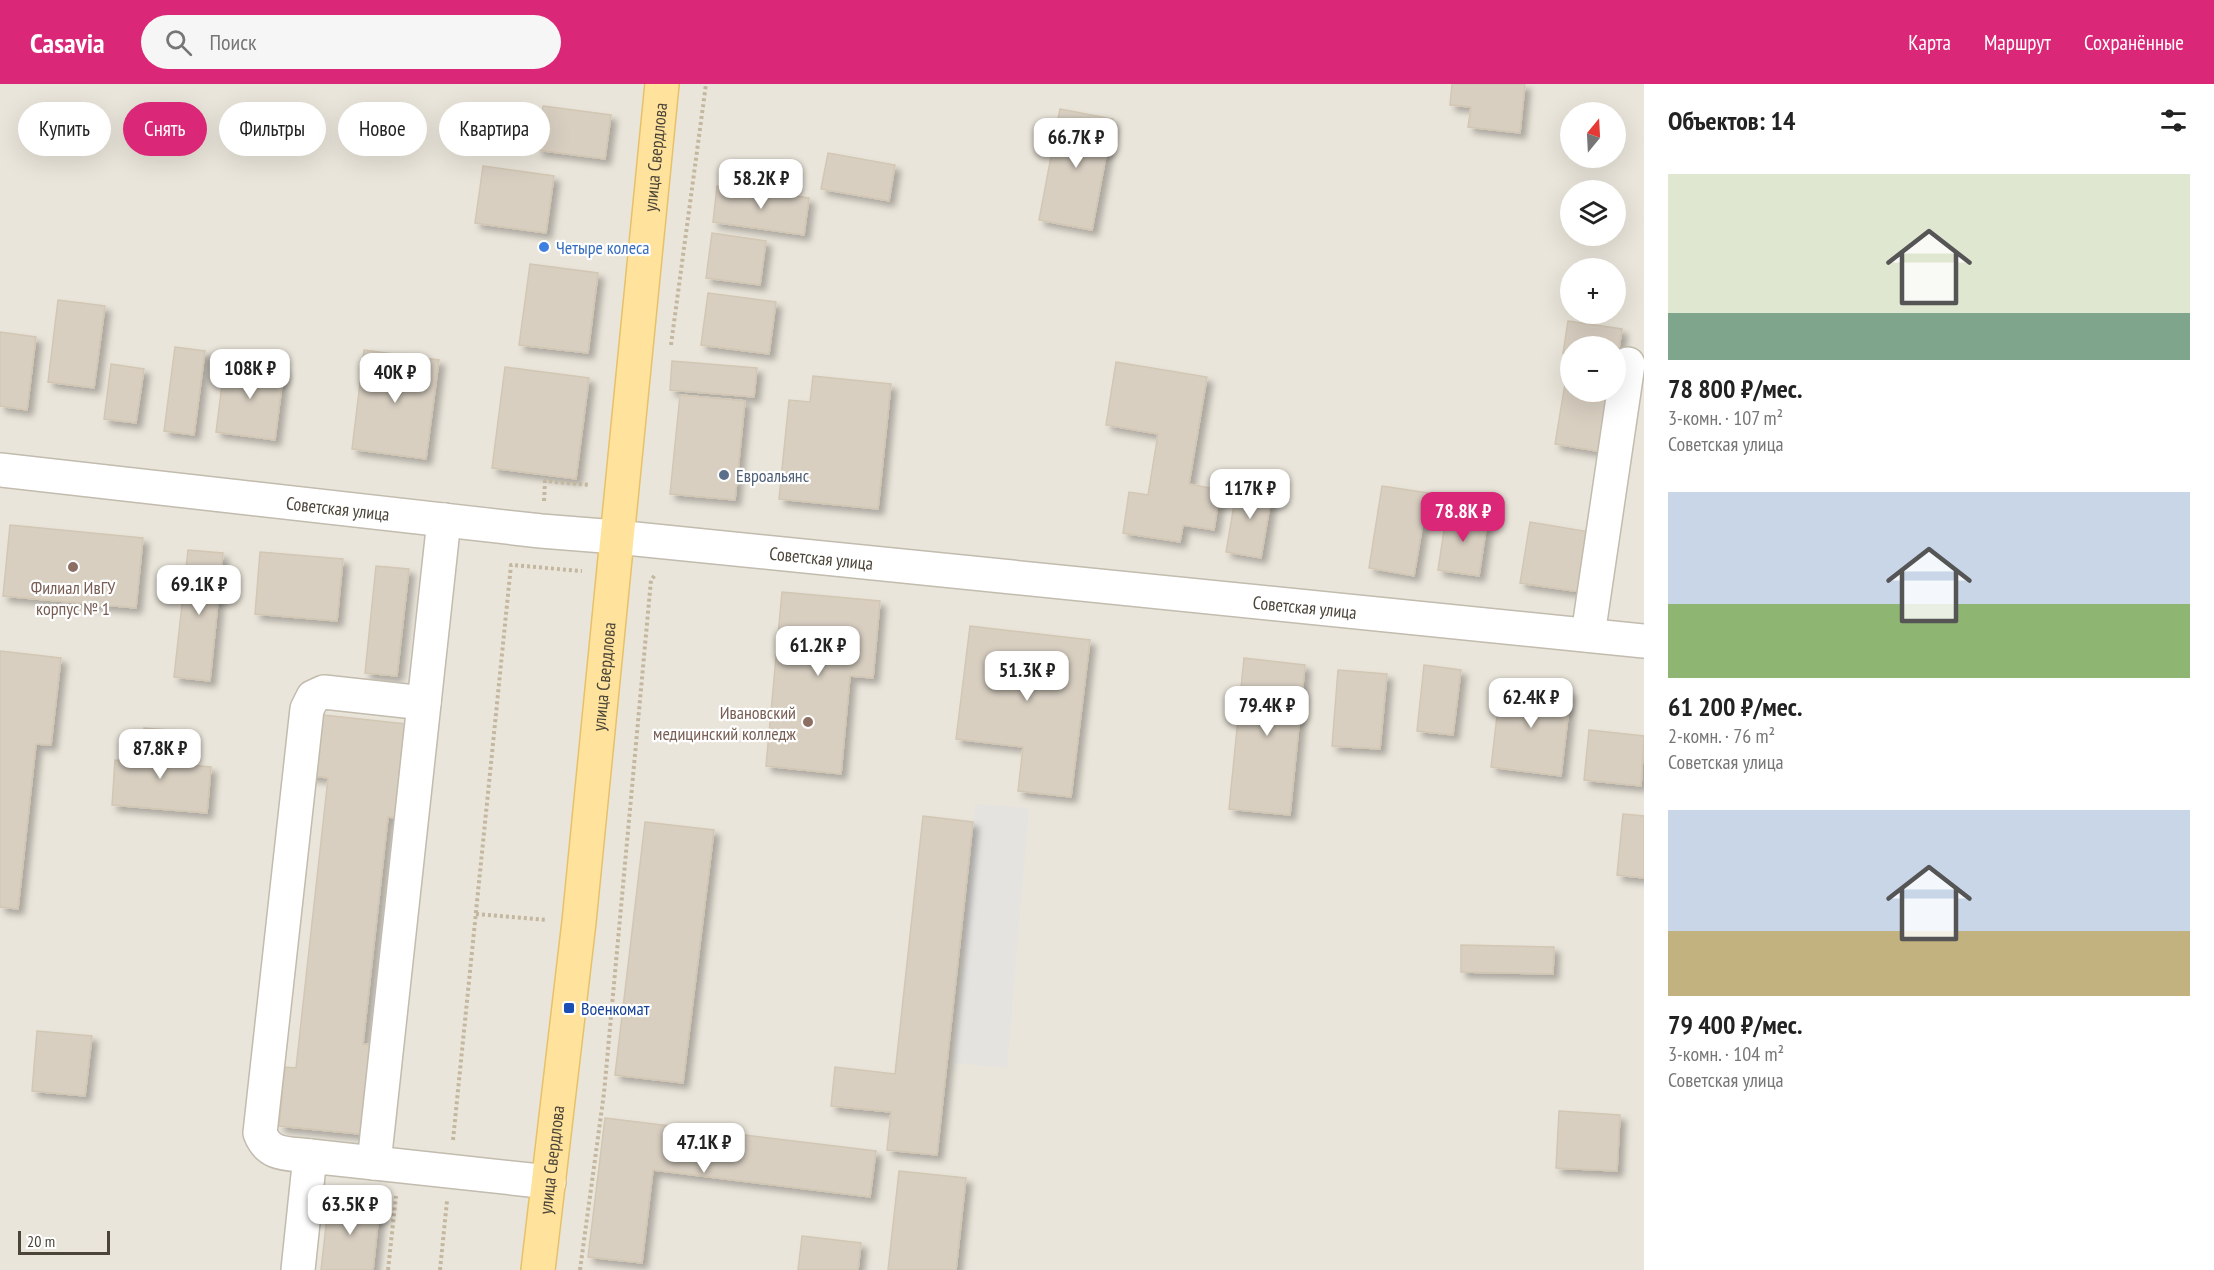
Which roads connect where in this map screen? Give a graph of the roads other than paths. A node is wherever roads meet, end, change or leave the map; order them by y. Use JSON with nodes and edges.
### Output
{"nodes":[{"id":1,"x":662,"y":84,"type":"edge"},
{"id":2,"x":1628,"y":364,"type":"dead end"},
{"id":3,"x":0,"y":470,"type":"edge"},
{"id":4,"x":444,"y":520,"type":"junction"},
{"id":5,"x":616,"y":537,"type":"junction"},
{"id":6,"x":1588,"y":635,"type":"junction"},
{"id":7,"x":1644,"y":641,"type":"edge"},
{"id":8,"x":424,"y":703,"type":"junction"},
{"id":9,"x":310,"y":1156,"type":"junction"},
{"id":10,"x":386,"y":1164,"type":"junction"},
{"id":11,"x":549,"y":1182,"type":"junction"},
{"id":12,"x":298,"y":1270,"type":"edge"},
{"id":13,"x":538,"y":1270,"type":"edge"}],
"edges":[{"from":1,"to":5,"type":"main road","name":"улица Свердлова"},
{"from":2,"to":6,"type":"street"},
{"from":3,"to":4,"type":"street","name":"Советская улица"},
{"from":4,"to":5,"type":"street","name":"Советская улица"},
{"from":4,"to":8,"type":"street"},
{"from":5,"to":6,"type":"street","name":"Советская улица"},
{"from":5,"to":11,"type":"main road","name":"улица Свердлова"},
{"from":6,"to":7,"type":"street","name":"Советская улица"},
{"from":8,"to":9,"type":"street"},
{"from":8,"to":10,"type":"street"},
{"from":9,"to":10,"type":"street"},
{"from":9,"to":12,"type":"street"},
{"from":10,"to":11,"type":"street"},
{"from":11,"to":13,"type":"main road","name":"улица Свердлова"}]}
